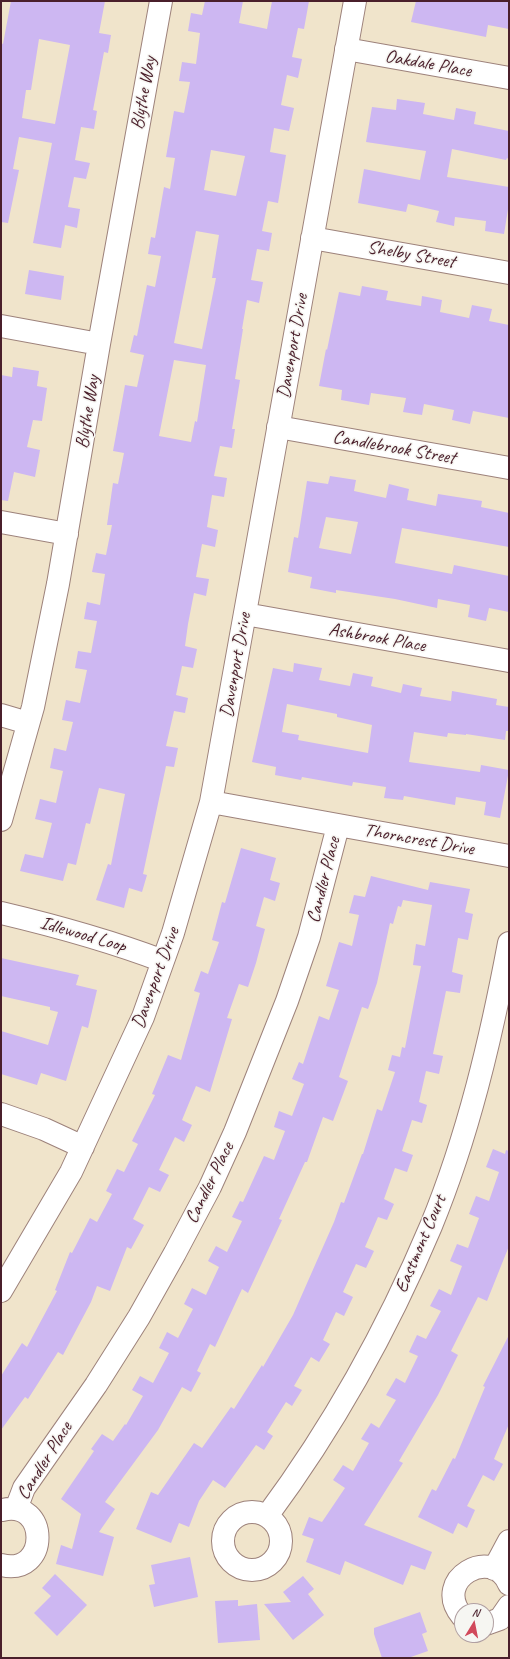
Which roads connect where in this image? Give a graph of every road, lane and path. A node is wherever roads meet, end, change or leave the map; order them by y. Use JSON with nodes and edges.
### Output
{"nodes":[{"id":1,"x":160,"y":1,"type":"edge"},
{"id":2,"x":355,"y":1,"type":"edge"},
{"id":3,"x":346,"y":49,"type":"junction"},
{"id":4,"x":509,"y":78,"type":"edge"},
{"id":5,"x":312,"y":238,"type":"junction"},
{"id":6,"x":509,"y":273,"type":"edge"},
{"id":7,"x":1,"y":326,"type":"edge"},
{"id":8,"x":99,"y":344,"type":"junction"},
{"id":9,"x":278,"y":427,"type":"junction"},
{"id":10,"x":509,"y":468,"type":"edge"},
{"id":11,"x":1,"y":522,"type":"edge"},
{"id":12,"x":67,"y":534,"type":"junction"},
{"id":13,"x":245,"y":614,"type":"junction"},
{"id":14,"x":509,"y":661,"type":"edge"},
{"id":15,"x":1,"y":715,"type":"edge"},
{"id":16,"x":28,"y":723,"type":"junction"},
{"id":17,"x":211,"y":802,"type":"junction"},
{"id":18,"x":1,"y":820,"type":"edge"},
{"id":19,"x":338,"y":826,"type":"junction"},
{"id":20,"x":509,"y":856,"type":"edge"},
{"id":21,"x":1,"y":913,"type":"edge"},
{"id":22,"x":509,"y":943,"type":"edge"},
{"id":23,"x":163,"y":961,"type":"junction"},
{"id":24,"x":1,"y":1114,"type":"edge"},
{"id":25,"x":83,"y":1147,"type":"junction"},
{"id":26,"x":1,"y":1291,"type":"edge"},
{"id":27,"x":8,"y":1510,"type":"edge"},
{"id":28,"x":266,"y":1516,"type":"dead end"},
{"id":29,"x":509,"y":1541,"type":"edge"},
{"id":30,"x":1,"y":1565,"type":"edge"},
{"id":31,"x":494,"y":1569,"type":"junction"},
{"id":32,"x":509,"y":1584,"type":"edge"},
{"id":33,"x":455,"y":1603,"type":"edge"},
{"id":34,"x":509,"y":1606,"type":"edge"},
{"id":35,"x":494,"y":1621,"type":"edge"}],
"edges":[{"from":1,"to":8,"type":"street","name":"Blythe Way"},
{"from":2,"to":3,"type":"street","name":"Davenport Drive"},
{"from":3,"to":4,"type":"street","name":"Oakdale Place"},
{"from":3,"to":5,"type":"street","name":"Davenport Drive"},
{"from":5,"to":6,"type":"street","name":"Shelby Street"},
{"from":5,"to":9,"type":"street","name":"Davenport Drive"},
{"from":7,"to":8,"type":"street"},
{"from":8,"to":12,"type":"street","name":"Blythe Way"},
{"from":9,"to":10,"type":"street","name":"Candlebrook Street"},
{"from":9,"to":13,"type":"street","name":"Davenport Drive"},
{"from":11,"to":12,"type":"street"},
{"from":12,"to":16,"type":"street","name":"Blythe Way"},
{"from":13,"to":14,"type":"street","name":"Ashbrook Place"},
{"from":13,"to":17,"type":"street","name":"Davenport Drive"},
{"from":15,"to":16,"type":"street"},
{"from":16,"to":18,"type":"street","name":"Blythe Way"},
{"from":17,"to":19,"type":"street","name":"Thorncrest Drive"},
{"from":17,"to":23,"type":"street","name":"Davenport Drive"},
{"from":19,"to":20,"type":"street","name":"Thorncrest Drive"},
{"from":19,"to":27,"type":"street","name":"Candler Place"},
{"from":21,"to":23,"type":"street","name":"Idlewood Loop"},
{"from":22,"to":28,"type":"street","name":"Eastmont Court"},
{"from":23,"to":25,"type":"street","name":"Davenport Drive"},
{"from":24,"to":25,"type":"street"},
{"from":25,"to":26,"type":"street","name":"Davenport Drive"},
{"from":27,"to":30,"type":"street","name":"Candler Place"},
{"from":29,"to":31,"type":"street"},
{"from":31,"to":32,"type":"street"},
{"from":31,"to":33,"type":"street"},
{"from":34,"to":35,"type":"street"}]}
